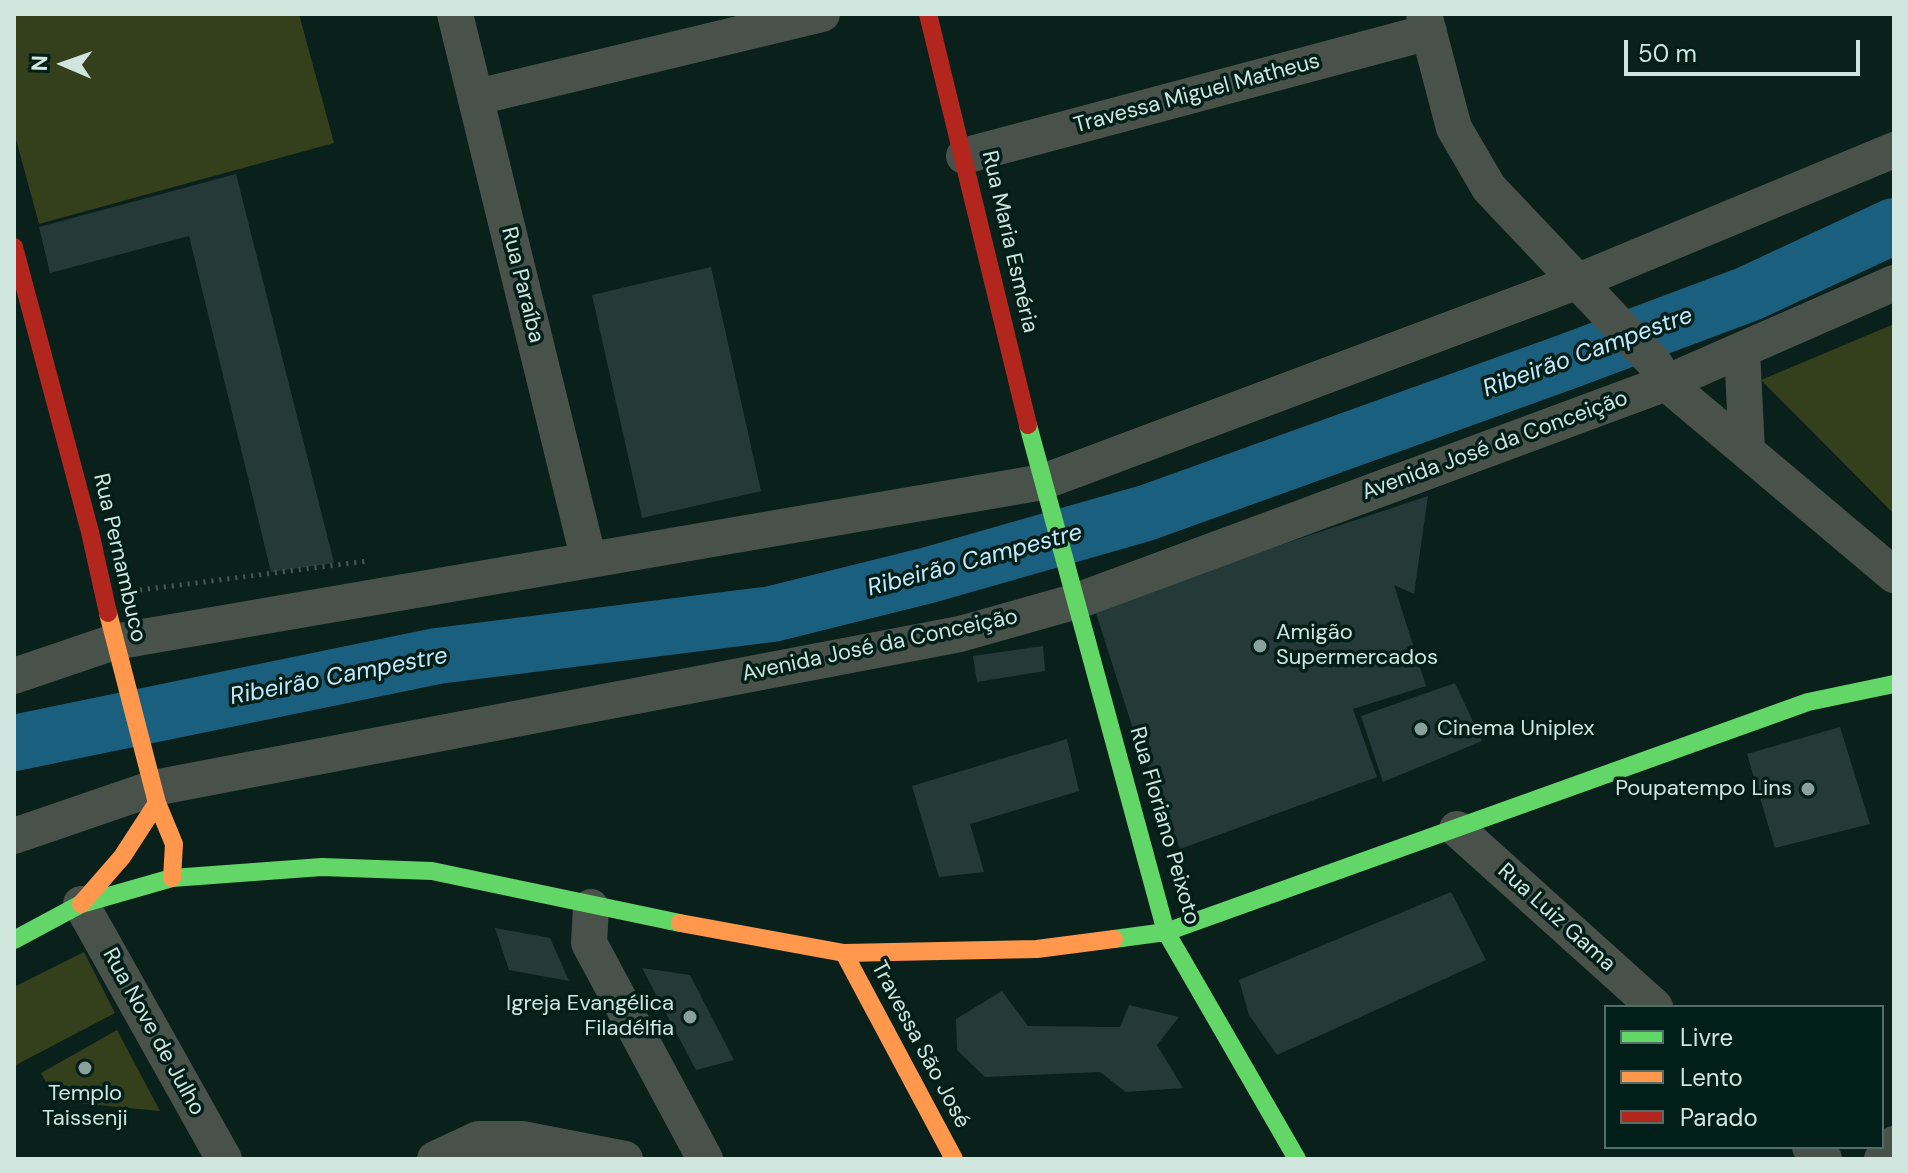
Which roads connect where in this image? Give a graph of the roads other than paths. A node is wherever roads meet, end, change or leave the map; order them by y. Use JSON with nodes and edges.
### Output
{"nodes":[{"id":1,"x":455,"y":14,"type":"edge"},
{"id":2,"x":822,"y":14,"type":"edge"},
{"id":3,"x":928,"y":14,"type":"edge"},
{"id":4,"x":1426,"y":23,"type":"edge"},
{"id":5,"x":477,"y":97,"type":"junction"},
{"id":6,"x":1894,"y":150,"type":"edge"},
{"id":7,"x":964,"y":156,"type":"junction"},
{"id":8,"x":14,"y":247,"type":"edge"},
{"id":9,"x":1894,"y":283,"type":"edge"},
{"id":10,"x":1586,"y":293,"type":"junction"},
{"id":11,"x":1742,"y":350,"type":"junction"},
{"id":12,"x":1660,"y":372,"type":"junction"},
{"id":13,"x":1747,"y":451,"type":"junction"},
{"id":14,"x":1055,"y":485,"type":"junction"},
{"id":15,"x":588,"y":557,"type":"junction"},
{"id":16,"x":1894,"y":575,"type":"edge"},
{"id":17,"x":1083,"y":590,"type":"junction"},
{"id":18,"x":116,"y":650,"type":"junction"},
{"id":19,"x":14,"y":676,"type":"edge"},
{"id":20,"x":1894,"y":684,"type":"edge"},
{"id":21,"x":155,"y":796,"type":"junction"},
{"id":22,"x":1457,"y":829,"type":"junction"},
{"id":23,"x":14,"y":836,"type":"edge"},
{"id":24,"x":172,"y":878,"type":"junction"},
{"id":25,"x":81,"y":904,"type":"junction"},
{"id":26,"x":591,"y":907,"type":"junction"},
{"id":27,"x":1166,"y":932,"type":"junction"},
{"id":28,"x":14,"y":940,"type":"edge"},
{"id":29,"x":844,"y":953,"type":"junction"},
{"id":30,"x":1653,"y":1005,"type":"edge"},
{"id":31,"x":1894,"y":1144,"type":"edge"},
{"id":32,"x":224,"y":1159,"type":"edge"},
{"id":33,"x":435,"y":1159,"type":"edge"},
{"id":34,"x":625,"y":1159,"type":"edge"},
{"id":35,"x":705,"y":1159,"type":"edge"},
{"id":36,"x":954,"y":1159,"type":"edge"},
{"id":37,"x":1297,"y":1159,"type":"edge"},
{"id":38,"x":1882,"y":1159,"type":"edge"}],
"edges":[{"from":1,"to":5,"type":"street","name":"Rua Paraíba"},
{"from":2,"to":5,"type":"street"},
{"from":3,"to":7,"type":"main road","name":"Rua Maria Esméria"},
{"from":4,"to":7,"type":"street","name":"Travessa Miguel Matheus"},
{"from":4,"to":10,"type":"street"},
{"from":5,"to":15,"type":"street","name":"Rua Paraíba"},
{"from":6,"to":10,"type":"street"},
{"from":7,"to":14,"type":"main road","name":"Rua Maria Esméria"},
{"from":8,"to":18,"type":"main road","name":"Rua Pernambuco"},
{"from":9,"to":11,"type":"street","name":"Avenida José da Conceição"},
{"from":10,"to":12,"type":"street"},
{"from":10,"to":14,"type":"street"},
{"from":11,"to":12,"type":"street","name":"Avenida José da Conceição"},
{"from":11,"to":13,"type":"street"},
{"from":12,"to":13,"type":"street"},
{"from":12,"to":17,"type":"street","name":"Avenida José da Conceição"},
{"from":13,"to":16,"type":"street"},
{"from":14,"to":15,"type":"street"},
{"from":14,"to":17,"type":"street"},
{"from":15,"to":18,"type":"street"},
{"from":17,"to":21,"type":"street","name":"Avenida José da Conceição"},
{"from":17,"to":27,"type":"main road","name":"Rua Floriano Peixoto"},
{"from":18,"to":19,"type":"street"},
{"from":18,"to":21,"type":"main road","name":"Rua Pernambuco"},
{"from":20,"to":22,"type":"main road"},
{"from":21,"to":23,"type":"street","name":"Avenida José da Conceição"},
{"from":21,"to":24,"type":"main road","name":"Rua Pernambuco"},
{"from":21,"to":25,"type":"main road"},
{"from":22,"to":27,"type":"main road"},
{"from":22,"to":30,"type":"street","name":"Rua Luiz Gama"},
{"from":24,"to":25,"type":"main road"},
{"from":24,"to":26,"type":"main road"},
{"from":25,"to":28,"type":"main road"},
{"from":25,"to":32,"type":"street","name":"Rua Nove de Julho"},
{"from":26,"to":29,"type":"main road"},
{"from":26,"to":35,"type":"street"},
{"from":27,"to":29,"type":"main road"},
{"from":27,"to":37,"type":"main road","name":"Rua Floriano Peixoto"},
{"from":29,"to":36,"type":"main road","name":"Travessa São José"},
{"from":31,"to":38,"type":"street"},
{"from":33,"to":34,"type":"street"}]}
